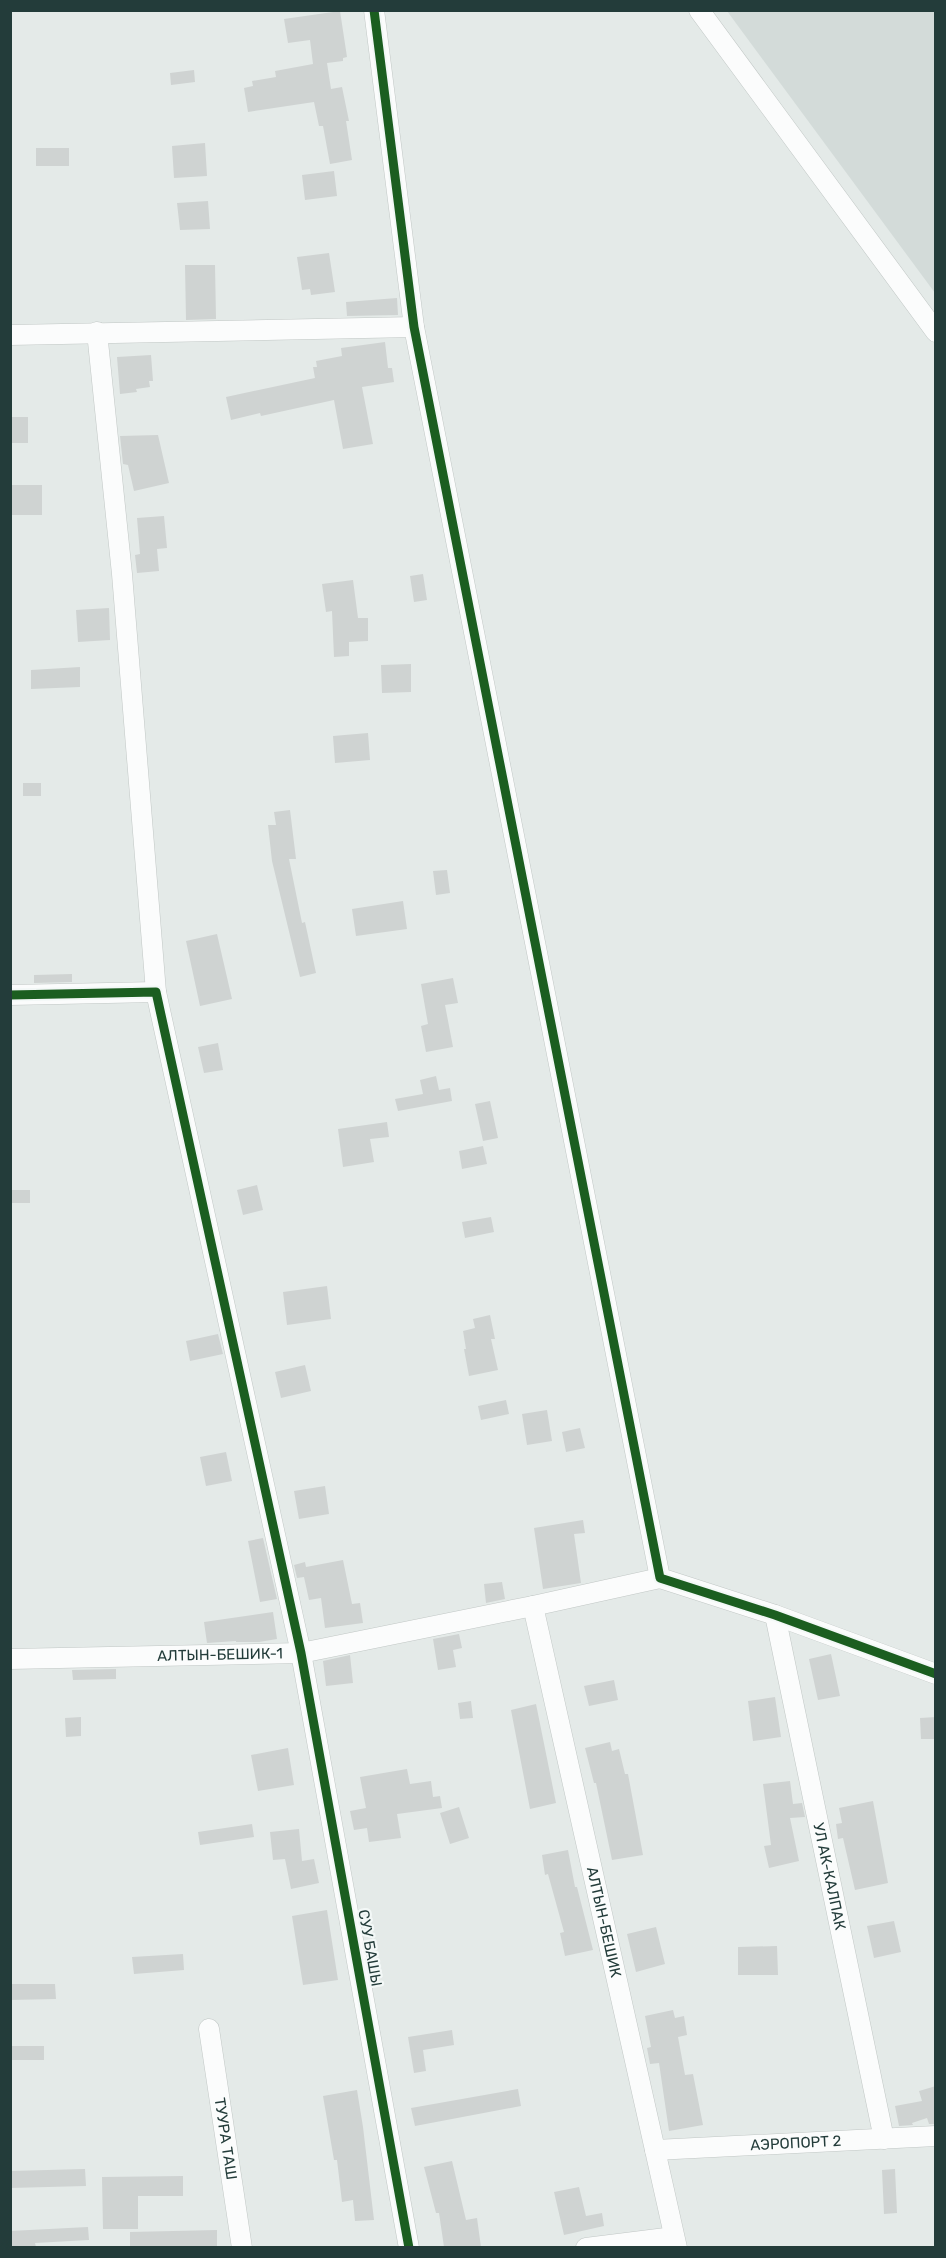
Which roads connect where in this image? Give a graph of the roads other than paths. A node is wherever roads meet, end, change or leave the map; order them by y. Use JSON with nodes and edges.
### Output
{"nodes":[{"id":1,"x":374,"y":10,"type":"edge"},
{"id":2,"x":699,"y":10,"type":"edge"},
{"id":3,"x":414,"y":327,"type":"junction"},
{"id":4,"x":97,"y":332,"type":"junction"},
{"id":5,"x":936,"y":332,"type":"edge"},
{"id":6,"x":10,"y":335,"type":"edge"},
{"id":7,"x":156,"y":992,"type":"junction"},
{"id":8,"x":10,"y":995,"type":"edge"},
{"id":9,"x":660,"y":1578,"type":"junction"},
{"id":10,"x":533,"y":1606,"type":"junction"},
{"id":11,"x":775,"y":1615,"type":"junction"},
{"id":12,"x":301,"y":1653,"type":"junction"},
{"id":13,"x":10,"y":1659,"type":"edge"},
{"id":14,"x":936,"y":1674,"type":"edge"},
{"id":15,"x":209,"y":2029,"type":"dead end"},
{"id":16,"x":936,"y":2136,"type":"edge"},
{"id":17,"x":884,"y":2139,"type":"junction"},
{"id":18,"x":655,"y":2150,"type":"junction"},
{"id":19,"x":676,"y":2242,"type":"edge"},
{"id":20,"x":242,"y":2247,"type":"edge"},
{"id":21,"x":409,"y":2247,"type":"edge"},
{"id":22,"x":586,"y":2247,"type":"edge"}],
"edges":[{"from":1,"to":3,"type":"street"},
{"from":2,"to":5,"type":"street"},
{"from":3,"to":4,"type":"street"},
{"from":3,"to":9,"type":"street"},
{"from":4,"to":6,"type":"street"},
{"from":4,"to":7,"type":"street","name":"СУУ БАШЫ"},
{"from":7,"to":8,"type":"street"},
{"from":7,"to":12,"type":"street","name":"СУУ БАШЫ"},
{"from":9,"to":10,"type":"street","name":"АЛТЫН-БЕШИК-1"},
{"from":9,"to":11,"type":"street"},
{"from":10,"to":12,"type":"street","name":"АЛТЫН-БЕШИК-1"},
{"from":10,"to":18,"type":"street","name":"АЛТЫН-БЕШИК"},
{"from":11,"to":14,"type":"street"},
{"from":11,"to":17,"type":"street","name":"УЛ АК-КАЛПАК"},
{"from":12,"to":13,"type":"street","name":"АЛТЫН-БЕШИК-1"},
{"from":12,"to":21,"type":"street","name":"СУУ БАШЫ"},
{"from":15,"to":20,"type":"street","name":"ТУУРА ТАШ"},
{"from":16,"to":17,"type":"street","name":"АЭРОПОРТ 2"},
{"from":17,"to":18,"type":"street","name":"АЭРОПОРТ 2"},
{"from":18,"to":19,"type":"street","name":"АЛТЫН-БЕШИК"},
{"from":19,"to":22,"type":"street"}]}
